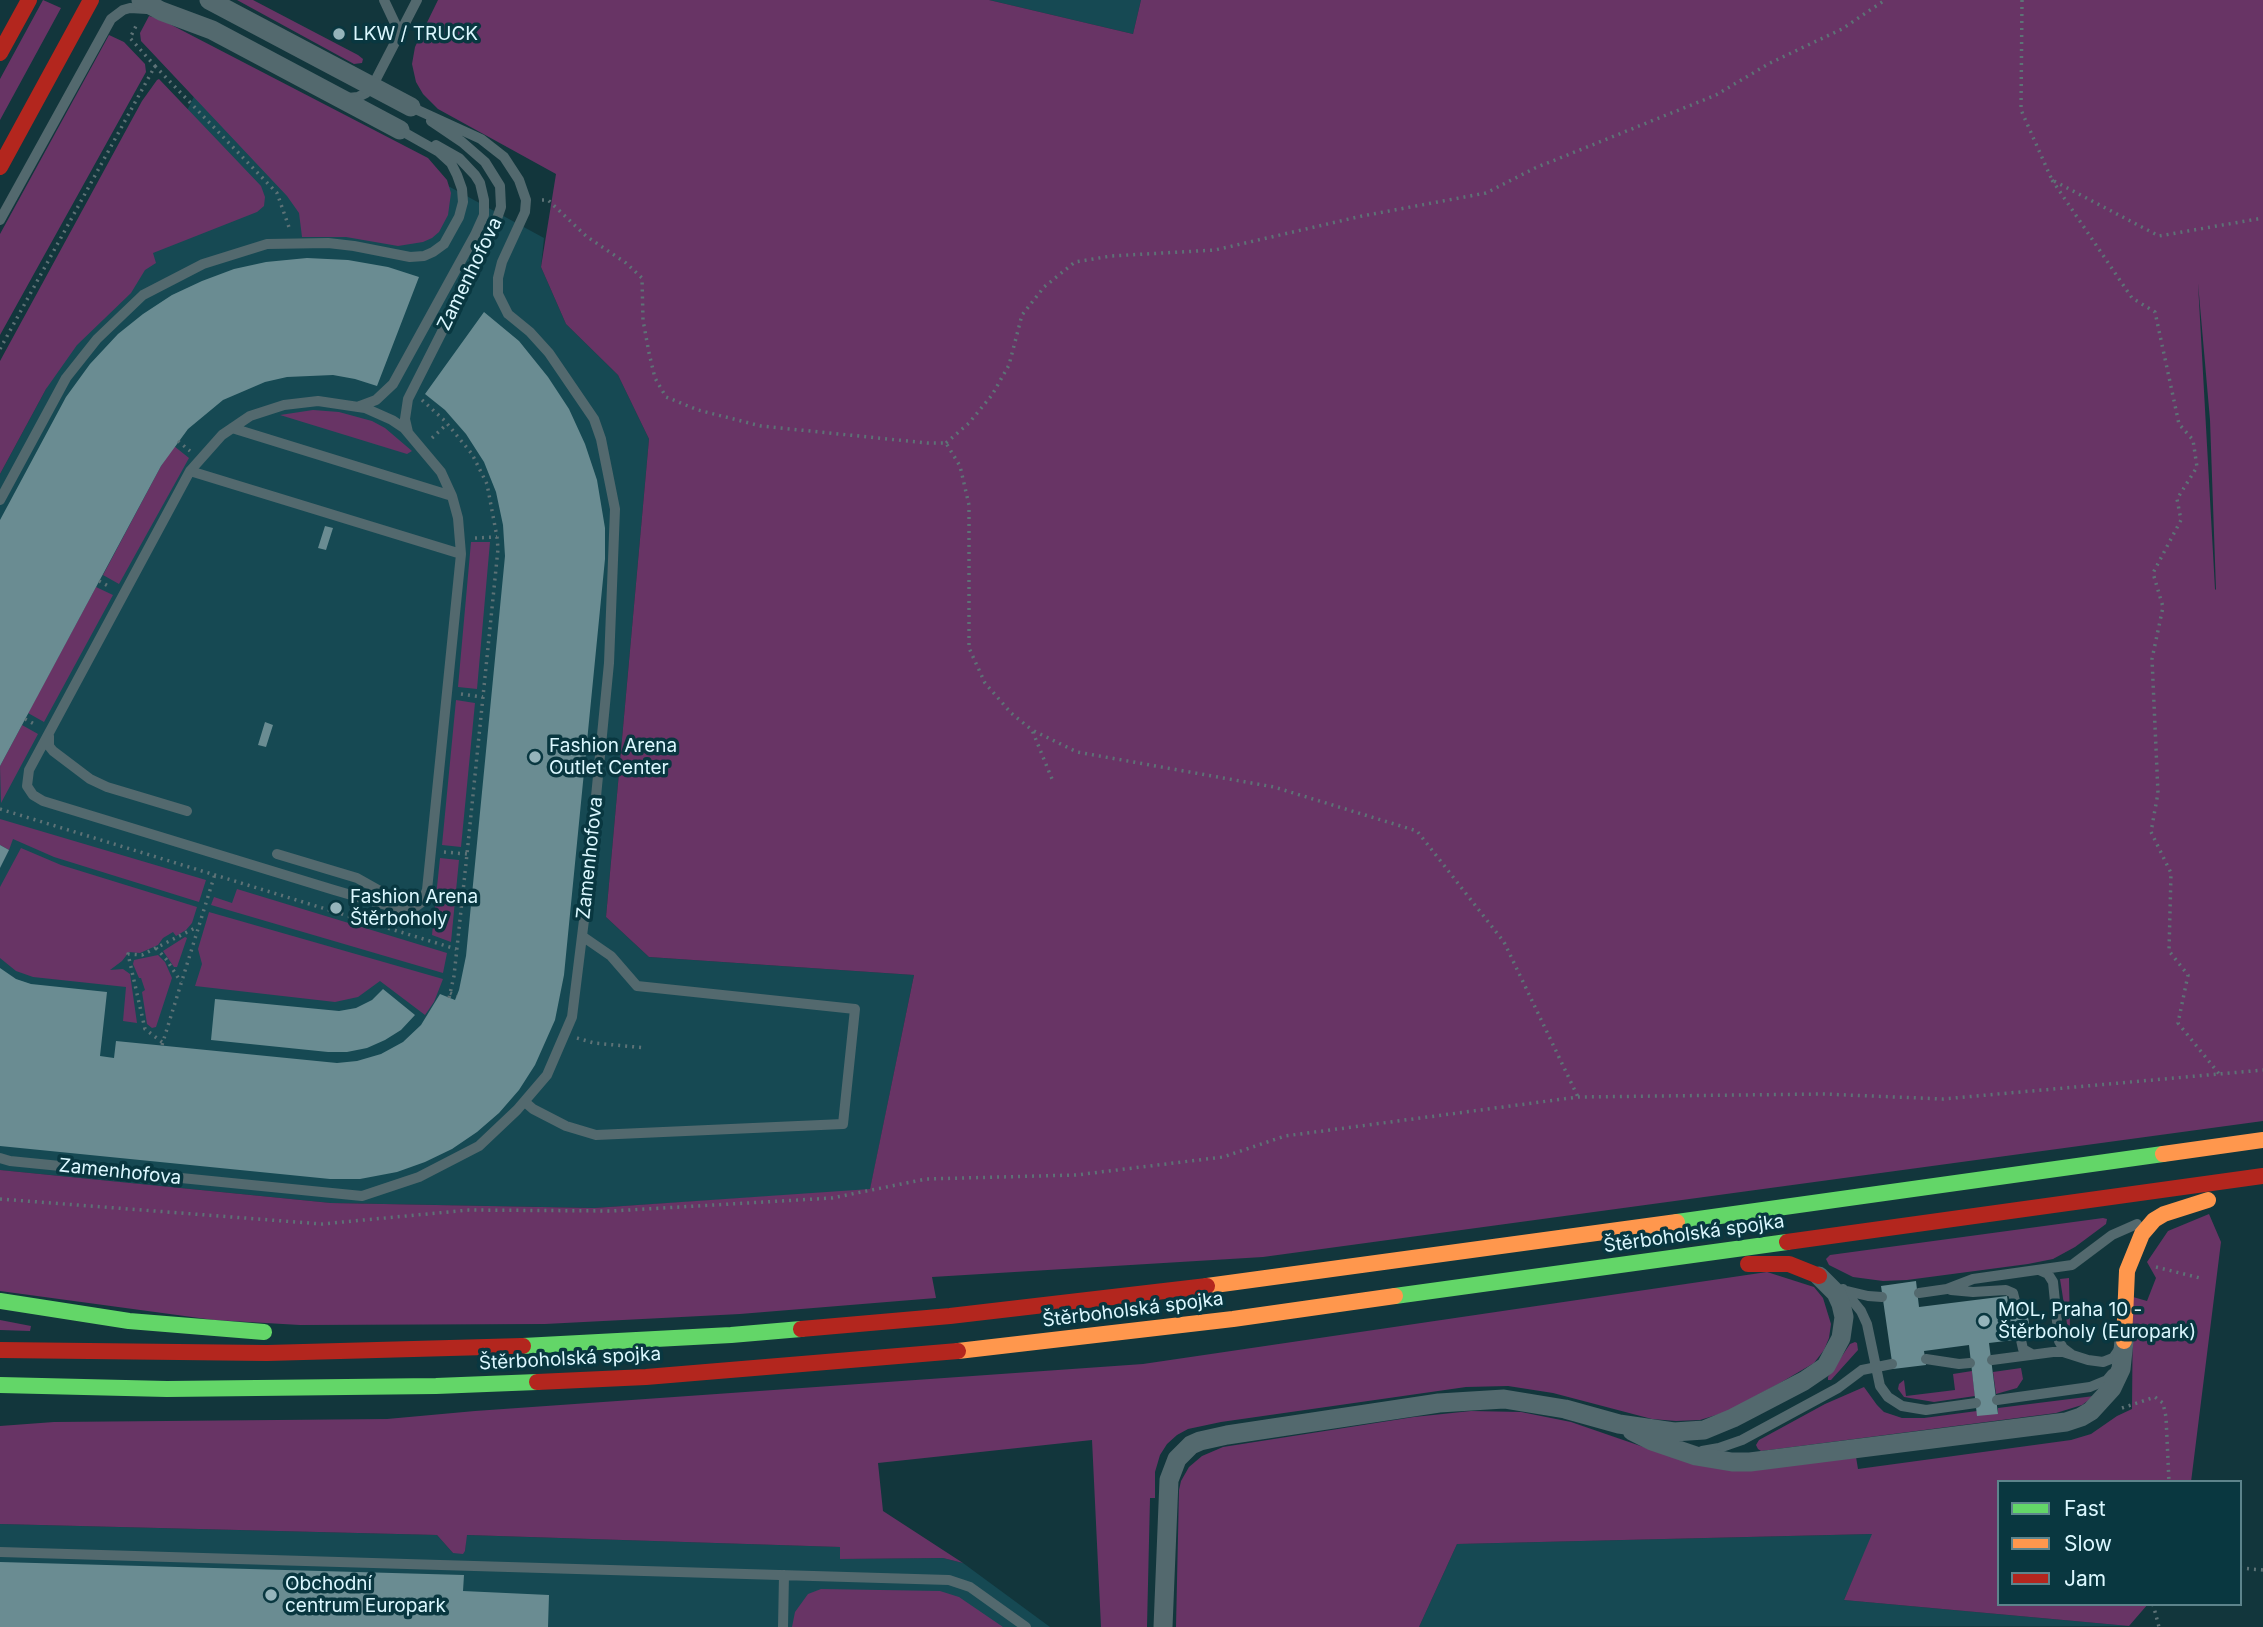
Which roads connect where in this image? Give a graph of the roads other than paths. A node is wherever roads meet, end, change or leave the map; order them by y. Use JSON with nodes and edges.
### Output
{"nodes":[{"id":1,"x":29,"y":0,"type":"edge"},
{"id":2,"x":91,"y":0,"type":"edge"},
{"id":3,"x":209,"y":0,"type":"edge"},
{"id":4,"x":384,"y":0,"type":"edge"},
{"id":5,"x":418,"y":0,"type":"edge"},
{"id":6,"x":141,"y":8,"type":"edge"},
{"id":7,"x":162,"y":11,"type":"junction"},
{"id":8,"x":400,"y":34,"type":"junction"},
{"id":9,"x":0,"y":53,"type":"edge"},
{"id":10,"x":372,"y":87,"type":"junction"},
{"id":11,"x":335,"y":96,"type":"junction"},
{"id":12,"x":411,"y":107,"type":"junction"},
{"id":13,"x":400,"y":130,"type":"junction"},
{"id":14,"x":0,"y":167,"type":"edge"},
{"id":15,"x":0,"y":220,"type":"edge"},
{"id":16,"x":356,"y":406,"type":"junction"},
{"id":17,"x":232,"y":428,"type":"junction"},
{"id":18,"x":408,"y":432,"type":"junction"},
{"id":19,"x":190,"y":471,"type":"junction"},
{"id":20,"x":452,"y":496,"type":"junction"},
{"id":21,"x":0,"y":500,"type":"edge"},
{"id":22,"x":461,"y":554,"type":"junction"},
{"id":23,"x":50,"y":732,"type":"junction"},
{"id":24,"x":187,"y":811,"type":"dead end"},
{"id":25,"x":277,"y":854,"type":"dead end"},
{"id":26,"x":422,"y":902,"type":"junction"},
{"id":27,"x":582,"y":936,"type":"junction"},
{"id":28,"x":524,"y":1102,"type":"junction"},
{"id":29,"x":2263,"y":1140,"type":"edge"},
{"id":30,"x":0,"y":1158,"type":"edge"},
{"id":31,"x":2263,"y":1176,"type":"edge"},
{"id":32,"x":2263,"y":1188,"type":"edge"},
{"id":33,"x":2164,"y":1214,"type":"junction"},
{"id":34,"x":2039,"y":1270,"type":"junction"},
{"id":35,"x":1819,"y":1276,"type":"junction"},
{"id":36,"x":1507,"y":1281,"type":"junction"},
{"id":37,"x":1843,"y":1289,"type":"junction"},
{"id":38,"x":1947,"y":1289,"type":"junction"},
{"id":39,"x":1919,"y":1293,"type":"dead end"},
{"id":40,"x":1882,"y":1297,"type":"dead end"},
{"id":41,"x":0,"y":1301,"type":"edge"},
{"id":42,"x":2015,"y":1301,"type":"dead end"},
{"id":43,"x":276,"y":1333,"type":"dead end"},
{"id":44,"x":315,"y":1336,"type":"dead end"},
{"id":45,"x":2021,"y":1339,"type":"dead end"},
{"id":46,"x":2124,"y":1341,"type":"junction"},
{"id":47,"x":490,"y":1348,"type":"junction"},
{"id":48,"x":0,"y":1350,"type":"edge"},
{"id":49,"x":2033,"y":1354,"type":"junction"},
{"id":50,"x":2071,"y":1354,"type":"junction"},
{"id":51,"x":1926,"y":1359,"type":"dead end"},
{"id":52,"x":1992,"y":1360,"type":"dead end"},
{"id":53,"x":1970,"y":1363,"type":"dead end"},
{"id":54,"x":1892,"y":1364,"type":"dead end"},
{"id":55,"x":1877,"y":1366,"type":"junction"},
{"id":56,"x":0,"y":1385,"type":"edge"},
{"id":57,"x":167,"y":1390,"type":"junction"},
{"id":58,"x":1997,"y":1400,"type":"dead end"},
{"id":59,"x":28,"y":1402,"type":"dead end"},
{"id":60,"x":1976,"y":1404,"type":"dead end"},
{"id":61,"x":1619,"y":1424,"type":"junction"},
{"id":62,"x":1677,"y":1450,"type":"junction"},
{"id":63,"x":0,"y":1552,"type":"edge"},
{"id":64,"x":784,"y":1575,"type":"junction"},
{"id":65,"x":783,"y":1627,"type":"edge"},
{"id":66,"x":1026,"y":1627,"type":"edge"},
{"id":67,"x":1163,"y":1627,"type":"edge"}],
"edges":[{"from":1,"to":9,"type":"main road"},
{"from":2,"to":14,"type":"main road"},
{"from":3,"to":10,"type":"street","name":"Zamenhofova"},
{"from":4,"to":8,"type":"lane"},
{"from":5,"to":8,"type":"lane"},
{"from":6,"to":7,"type":"street","name":"Zamenhofova"},
{"from":7,"to":11,"type":"street","name":"Zamenhofova"},
{"from":7,"to":15,"type":"lane"},
{"from":8,"to":10,"type":"lane"},
{"from":10,"to":11,"type":"lane"},
{"from":10,"to":12,"type":"street","name":"Zamenhofova"},
{"from":11,"to":13,"type":"street","name":"Zamenhofova"},
{"from":12,"to":18,"type":"lane","name":"Zamenhofova"},
{"from":12,"to":27,"type":"lane","name":"Zamenhofova"},
{"from":13,"to":16,"type":"lane","name":"Zamenhofova"},
{"from":13,"to":21,"type":"lane","name":"Zamenhofova"},
{"from":16,"to":17,"type":"lane"},
{"from":16,"to":18,"type":"lane"},
{"from":17,"to":19,"type":"lane"},
{"from":17,"to":20,"type":"lane"},
{"from":18,"to":20,"type":"lane"},
{"from":19,"to":22,"type":"lane"},
{"from":19,"to":23,"type":"lane"},
{"from":20,"to":22,"type":"lane"},
{"from":22,"to":26,"type":"lane"},
{"from":23,"to":24,"type":"lane"},
{"from":23,"to":26,"type":"lane"},
{"from":25,"to":26,"type":"lane"},
{"from":27,"to":28,"type":"lane","name":"Zamenhofova"},
{"from":27,"to":28,"type":"lane"},
{"from":28,"to":30,"type":"lane","name":"Zamenhofova"},
{"from":29,"to":47,"type":"main road","name":"Štěrboholská spojka"},
{"from":31,"to":36,"type":"main road","name":"Štěrboholská spojka"},
{"from":32,"to":33,"type":"main road"},
{"from":33,"to":34,"type":"lane"},
{"from":33,"to":46,"type":"main road"},
{"from":34,"to":38,"type":"lane"},
{"from":34,"to":50,"type":"lane"},
{"from":35,"to":36,"type":"main road"},
{"from":35,"to":37,"type":"lane"},
{"from":35,"to":61,"type":"street"},
{"from":36,"to":57,"type":"main road","name":"Štěrboholská spojka"},
{"from":37,"to":40,"type":"lane"},
{"from":37,"to":55,"type":"lane"},
{"from":38,"to":39,"type":"lane"},
{"from":38,"to":42,"type":"lane"},
{"from":41,"to":43,"type":"main road"},
{"from":44,"to":47,"type":"main road"},
{"from":45,"to":49,"type":"lane"},
{"from":46,"to":50,"type":"lane"},
{"from":46,"to":58,"type":"lane"},
{"from":46,"to":62,"type":"street"},
{"from":47,"to":48,"type":"main road","name":"Štěrboholská spojka"},
{"from":49,"to":50,"type":"lane"},
{"from":49,"to":52,"type":"lane"},
{"from":51,"to":53,"type":"lane"},
{"from":54,"to":55,"type":"lane"},
{"from":55,"to":60,"type":"lane"},
{"from":55,"to":62,"type":"lane"},
{"from":56,"to":57,"type":"main road","name":"Štěrboholská spojka"},
{"from":57,"to":59,"type":"main road"},
{"from":61,"to":62,"type":"street"},
{"from":61,"to":67,"type":"street"},
{"from":63,"to":64,"type":"lane"},
{"from":64,"to":65,"type":"lane"},
{"from":64,"to":66,"type":"lane"}]}
